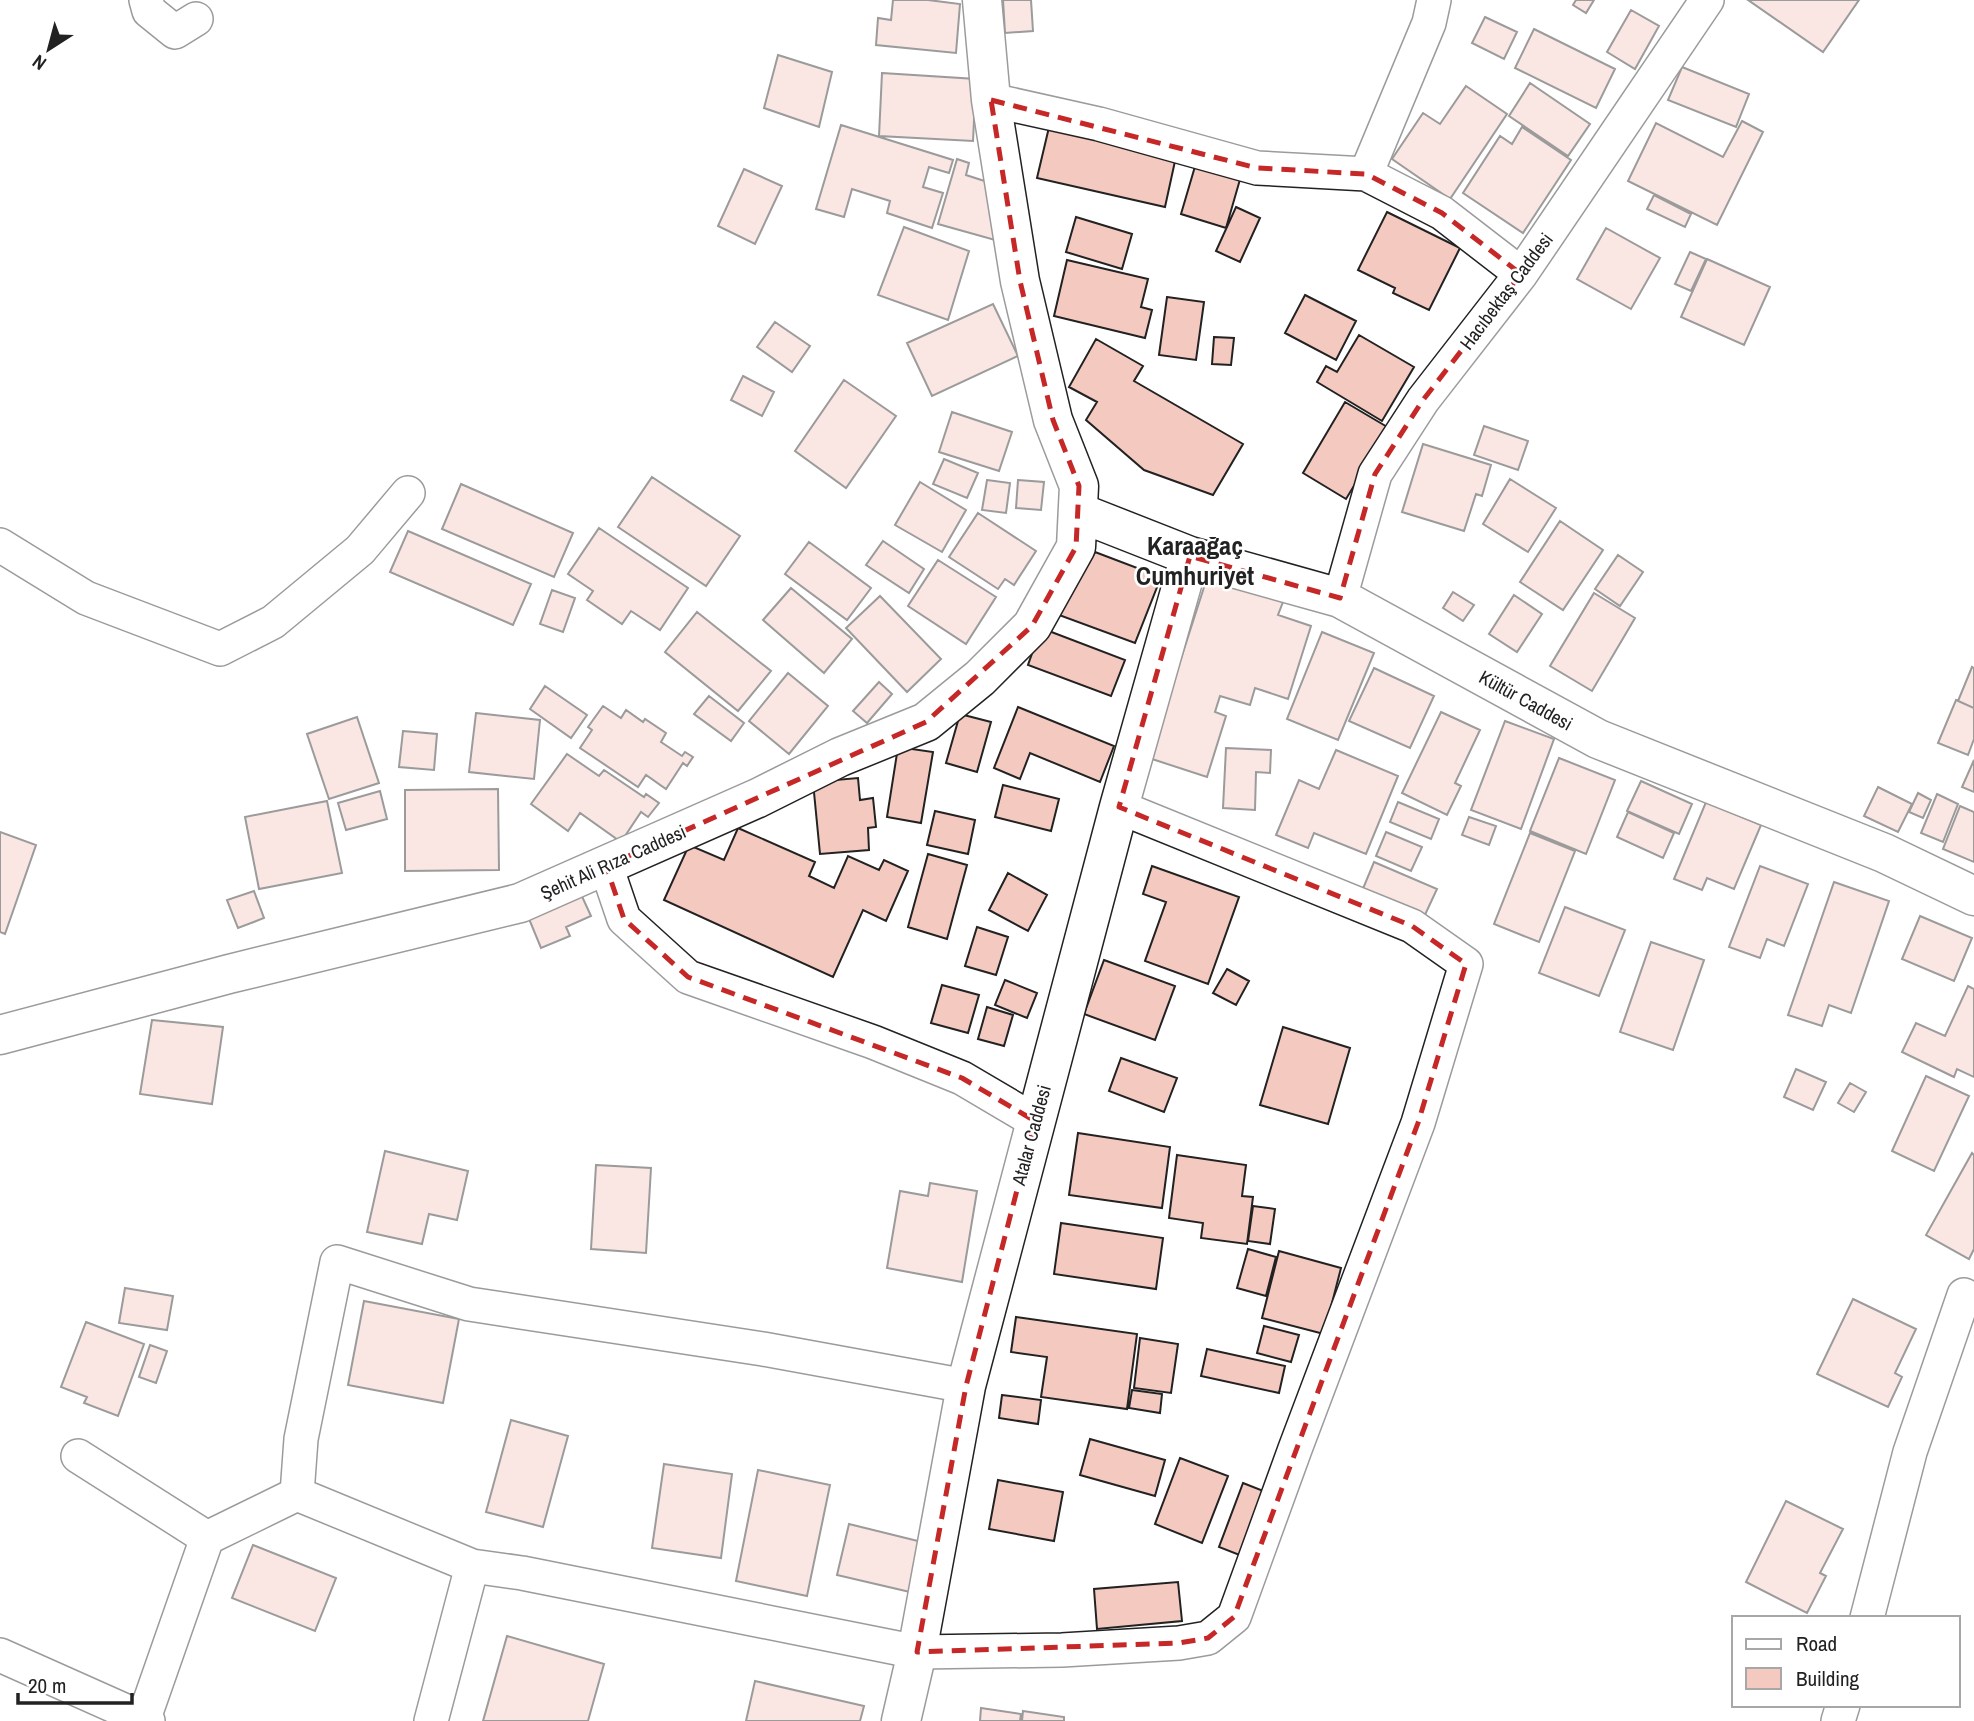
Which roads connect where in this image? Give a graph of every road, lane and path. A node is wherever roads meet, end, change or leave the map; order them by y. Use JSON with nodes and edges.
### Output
{"nodes":[{"id":1,"x":146,"y":0,"type":"edge"},
{"id":2,"x":982,"y":0,"type":"edge"},
{"id":3,"x":1434,"y":0,"type":"edge"},
{"id":4,"x":1707,"y":0,"type":"edge"},
{"id":5,"x":196,"y":19,"type":"dead end"},
{"id":6,"x":991,"y":100,"type":"junction"},
{"id":7,"x":1366,"y":174,"type":"junction"},
{"id":8,"x":1521,"y":274,"type":"junction"},
{"id":9,"x":408,"y":493,"type":"dead end"},
{"id":10,"x":1079,"y":499,"type":"junction"},
{"id":11,"x":0,"y":545,"type":"edge"},
{"id":12,"x":1190,"y":556,"type":"junction"},
{"id":13,"x":1340,"y":598,"type":"junction"},
{"id":14,"x":1119,"y":807,"type":"junction"},
{"id":15,"x":606,"y":866,"type":"junction"},
{"id":16,"x":1974,"y":896,"type":"edge"},
{"id":17,"x":0,"y":1035,"type":"edge"},
{"id":18,"x":1035,"y":1121,"type":"junction"},
{"id":19,"x":1964,"y":1295,"type":"dead end"},
{"id":20,"x":966,"y":1386,"type":"junction"},
{"id":21,"x":78,"y":1456,"type":"dead end"},
{"id":22,"x":298,"y":1494,"type":"junction"},
{"id":23,"x":207,"y":1538,"type":"junction"},
{"id":24,"x":471,"y":1566,"type":"junction"},
{"id":25,"x":1868,"y":1616,"type":"edge"},
{"id":26,"x":918,"y":1652,"type":"junction"},
{"id":27,"x":0,"y":1656,"type":"edge"},
{"id":28,"x":145,"y":1720,"type":"edge"},
{"id":29,"x":431,"y":1721,"type":"edge"},
{"id":30,"x":901,"y":1721,"type":"edge"}],
"edges":[{"from":1,"to":5,"type":"street"},
{"from":2,"to":6,"type":"street"},
{"from":3,"to":7,"type":"street"},
{"from":4,"to":8,"type":"street","name":"Hacıbektaş Caddesi"},
{"from":6,"to":7,"type":"street"},
{"from":6,"to":10,"type":"street"},
{"from":7,"to":8,"type":"street"},
{"from":8,"to":13,"type":"street","name":"Hacıbektaş Caddesi"},
{"from":9,"to":11,"type":"street"},
{"from":10,"to":12,"type":"street","name":"Kültür Caddesi"},
{"from":10,"to":15,"type":"street","name":"Şehit Ali Rıza Caddesi"},
{"from":12,"to":13,"type":"street","name":"Kültür Caddesi"},
{"from":12,"to":14,"type":"street","name":"Atalar Caddesi"},
{"from":13,"to":16,"type":"street","name":"Kültür Caddesi"},
{"from":14,"to":18,"type":"street","name":"Atalar Caddesi"},
{"from":14,"to":26,"type":"street"},
{"from":15,"to":17,"type":"street","name":"Şehit Ali Rıza Caddesi"},
{"from":15,"to":18,"type":"street"},
{"from":18,"to":20,"type":"street","name":"Atalar Caddesi"},
{"from":19,"to":25,"type":"street"},
{"from":20,"to":22,"type":"street"},
{"from":20,"to":26,"type":"street","name":"Atalar Caddesi"},
{"from":21,"to":23,"type":"street"},
{"from":22,"to":23,"type":"street"},
{"from":22,"to":24,"type":"street"},
{"from":23,"to":28,"type":"street"},
{"from":24,"to":26,"type":"street"},
{"from":24,"to":29,"type":"street"},
{"from":26,"to":30,"type":"street","name":"Atalar Caddesi"},
{"from":27,"to":28,"type":"street"}]}
